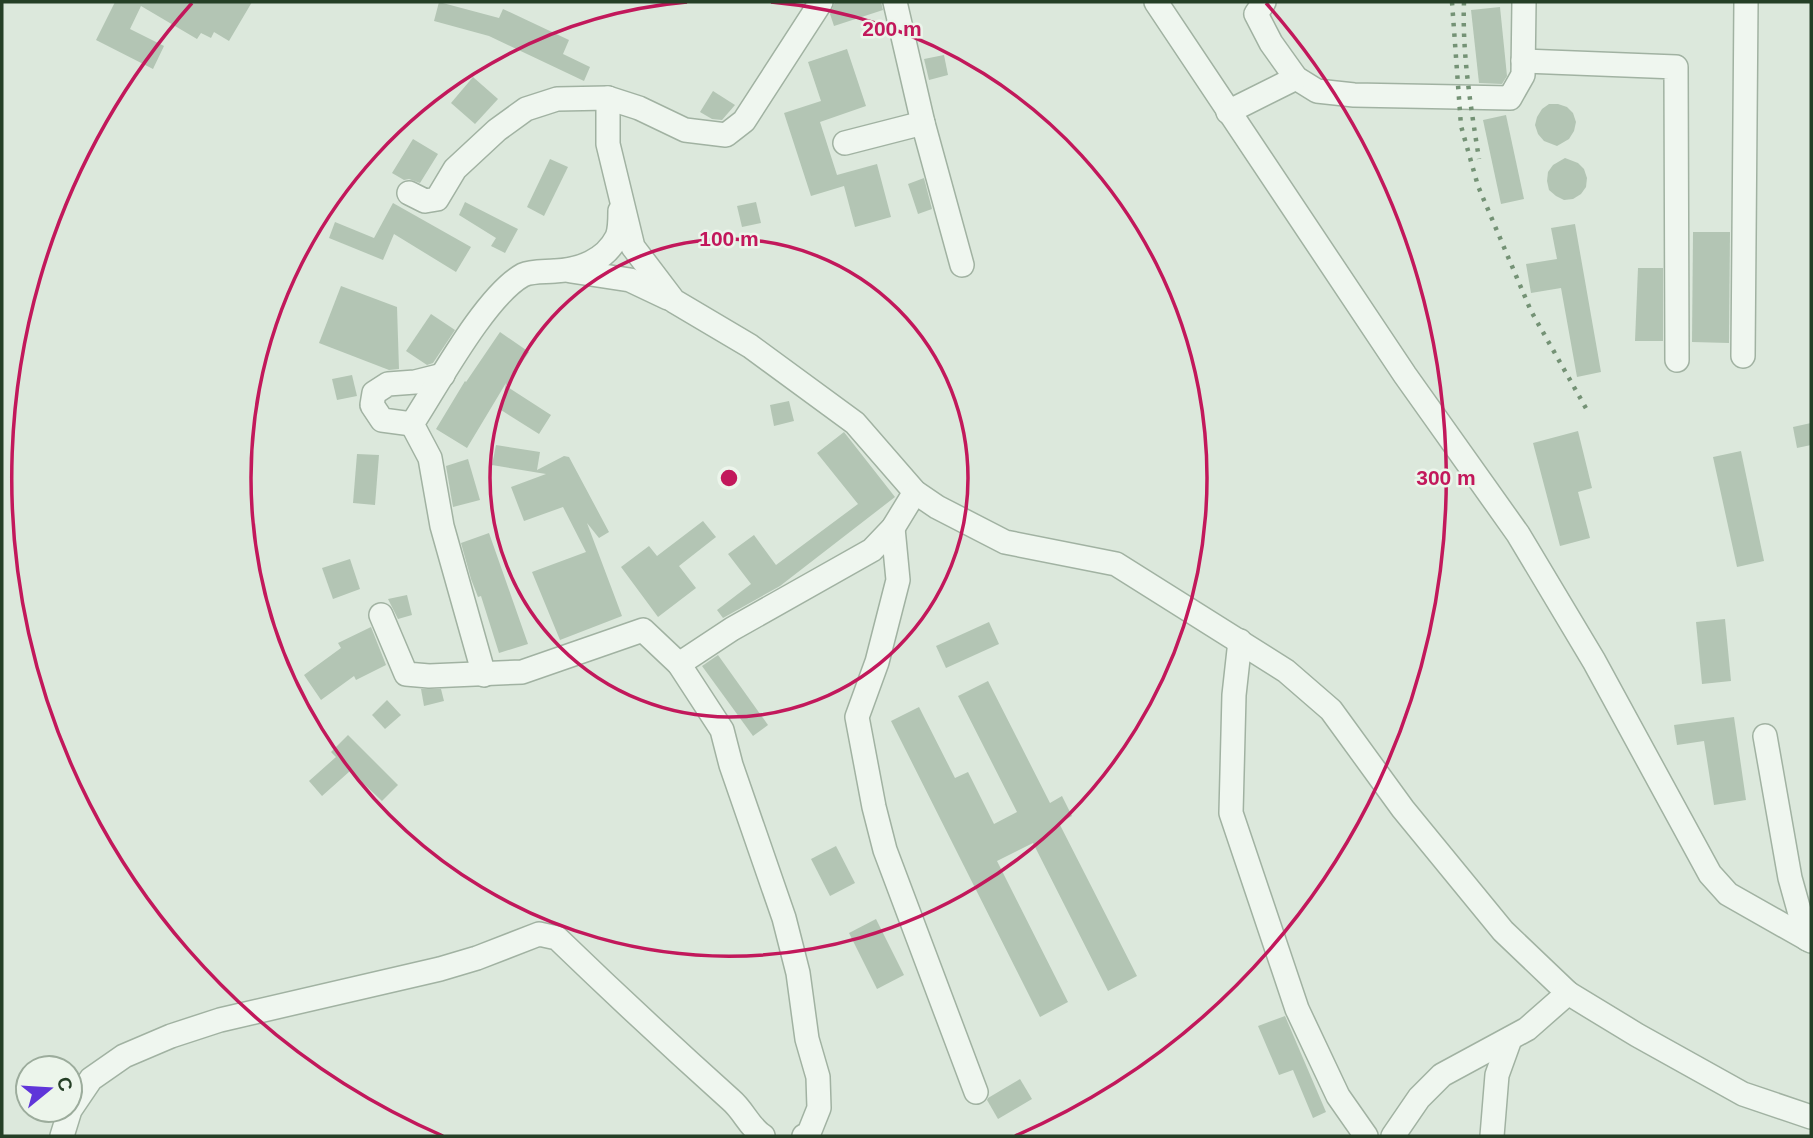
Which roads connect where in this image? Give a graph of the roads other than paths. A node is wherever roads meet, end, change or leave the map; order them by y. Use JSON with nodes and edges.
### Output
{"nodes":[{"id":1,"x":821,"y":2,"type":"edge"},
{"id":2,"x":895,"y":2,"type":"edge"},
{"id":3,"x":1156,"y":2,"type":"edge"},
{"id":4,"x":1264,"y":2,"type":"edge"},
{"id":5,"x":1524,"y":2,"type":"edge"},
{"id":6,"x":1746,"y":2,"type":"edge"},
{"id":7,"x":1523,"y":61,"type":"junction"},
{"id":8,"x":1296,"y":78,"type":"junction"},
{"id":9,"x":608,"y":99,"type":"junction"},
{"id":10,"x":1228,"y":112,"type":"junction"},
{"id":11,"x":923,"y":123,"type":"junction"},
{"id":12,"x":845,"y":143,"type":"dead end"},
{"id":13,"x":409,"y":193,"type":"dead end"},
{"id":14,"x":621,"y":204,"type":"junction"},
{"id":15,"x":962,"y":265,"type":"dead end"},
{"id":16,"x":568,"y":271,"type":"junction"},
{"id":17,"x":674,"y":301,"type":"junction"},
{"id":18,"x":1743,"y":356,"type":"dead end"},
{"id":19,"x":1676,"y":360,"type":"dead end"},
{"id":20,"x":443,"y":375,"type":"junction"},
{"id":21,"x":412,"y":424,"type":"junction"},
{"id":22,"x":915,"y":492,"type":"junction"},
{"id":23,"x":893,"y":528,"type":"junction"},
{"id":24,"x":381,"y":615,"type":"dead end"},
{"id":25,"x":1240,"y":641,"type":"junction"},
{"id":26,"x":679,"y":664,"type":"junction"},
{"id":27,"x":484,"y":675,"type":"junction"},
{"id":28,"x":1765,"y":736,"type":"dead end"},
{"id":29,"x":1809,"y":940,"type":"edge"},
{"id":30,"x":1568,"y":993,"type":"junction"},
{"id":31,"x":1510,"y":1039,"type":"junction"},
{"id":32,"x":976,"y":1092,"type":"dead end"},
{"id":33,"x":1811,"y":1117,"type":"edge"},
{"id":34,"x":62,"y":1136,"type":"edge"},
{"id":35,"x":763,"y":1136,"type":"edge"},
{"id":36,"x":804,"y":1136,"type":"edge"},
{"id":37,"x":1366,"y":1136,"type":"edge"},
{"id":38,"x":1393,"y":1136,"type":"edge"},
{"id":39,"x":1492,"y":1136,"type":"edge"}],
"edges":[{"from":1,"to":9,"type":"street"},
{"from":2,"to":11,"type":"street"},
{"from":3,"to":10,"type":"street"},
{"from":4,"to":8,"type":"street"},
{"from":5,"to":7,"type":"street"},
{"from":6,"to":18,"type":"street"},
{"from":7,"to":8,"type":"street"},
{"from":7,"to":19,"type":"street"},
{"from":8,"to":10,"type":"street"},
{"from":9,"to":13,"type":"street"},
{"from":9,"to":14,"type":"street"},
{"from":10,"to":29,"type":"street"},
{"from":11,"to":12,"type":"street"},
{"from":11,"to":15,"type":"street"},
{"from":14,"to":16,"type":"street"},
{"from":14,"to":17,"type":"street"},
{"from":16,"to":17,"type":"street"},
{"from":16,"to":20,"type":"street"},
{"from":17,"to":22,"type":"street"},
{"from":20,"to":21,"type":"street"},
{"from":20,"to":21,"type":"street"},
{"from":21,"to":27,"type":"street"},
{"from":22,"to":23,"type":"street"},
{"from":22,"to":25,"type":"street"},
{"from":23,"to":26,"type":"street"},
{"from":23,"to":32,"type":"street"},
{"from":24,"to":27,"type":"street"},
{"from":25,"to":30,"type":"street"},
{"from":25,"to":37,"type":"street"},
{"from":26,"to":27,"type":"street"},
{"from":26,"to":36,"type":"street"},
{"from":28,"to":29,"type":"street"},
{"from":30,"to":31,"type":"street"},
{"from":30,"to":33,"type":"street"},
{"from":31,"to":38,"type":"street"},
{"from":31,"to":39,"type":"street"},
{"from":34,"to":35,"type":"street"}]}
